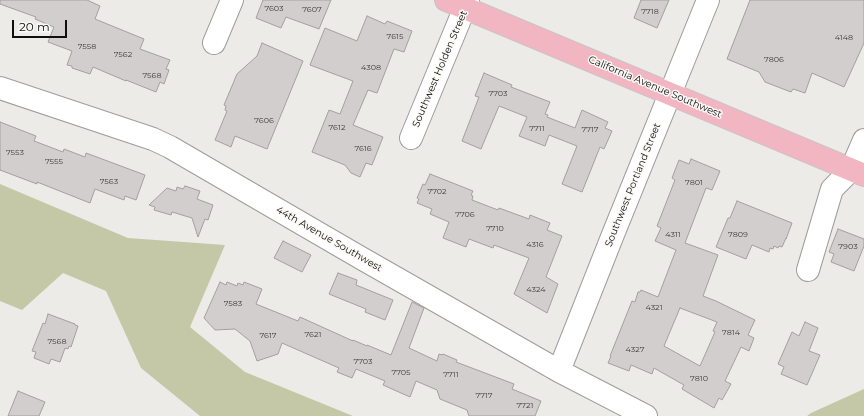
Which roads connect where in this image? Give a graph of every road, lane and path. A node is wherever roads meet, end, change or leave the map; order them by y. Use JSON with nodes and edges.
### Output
{"nodes":[{"id":1,"x":232,"y":0,"type":"edge"},
{"id":2,"x":708,"y":0,"type":"edge"},
{"id":3,"x":460,"y":3,"type":"edge"},
{"id":4,"x":214,"y":42,"type":"dead end"},
{"id":5,"x":0,"y":88,"type":"edge"},
{"id":6,"x":670,"y":94,"type":"junction"},
{"id":7,"x":411,"y":138,"type":"dead end"},
{"id":8,"x":864,"y":140,"type":"edge"},
{"id":9,"x":857,"y":172,"type":"edge"},
{"id":10,"x":808,"y":270,"type":"dead end"},
{"id":11,"x":559,"y":371,"type":"junction"},
{"id":12,"x":646,"y":416,"type":"edge"}],
"edges":[{"from":1,"to":4,"type":"street"},
{"from":2,"to":6,"type":"street","name":"Southwest Portland Street"},
{"from":3,"to":6,"type":"main road","name":"California Avenue Southwest"},
{"from":3,"to":7,"type":"street","name":"Southwest Holden Street"},
{"from":5,"to":11,"type":"street","name":"44th Avenue Southwest"},
{"from":6,"to":9,"type":"main road","name":"California Avenue Southwest"},
{"from":6,"to":11,"type":"street","name":"Southwest Portland Street"},
{"from":8,"to":9,"type":"street"},
{"from":9,"to":10,"type":"street"},
{"from":11,"to":12,"type":"street","name":"44th Avenue Southwest"}]}
